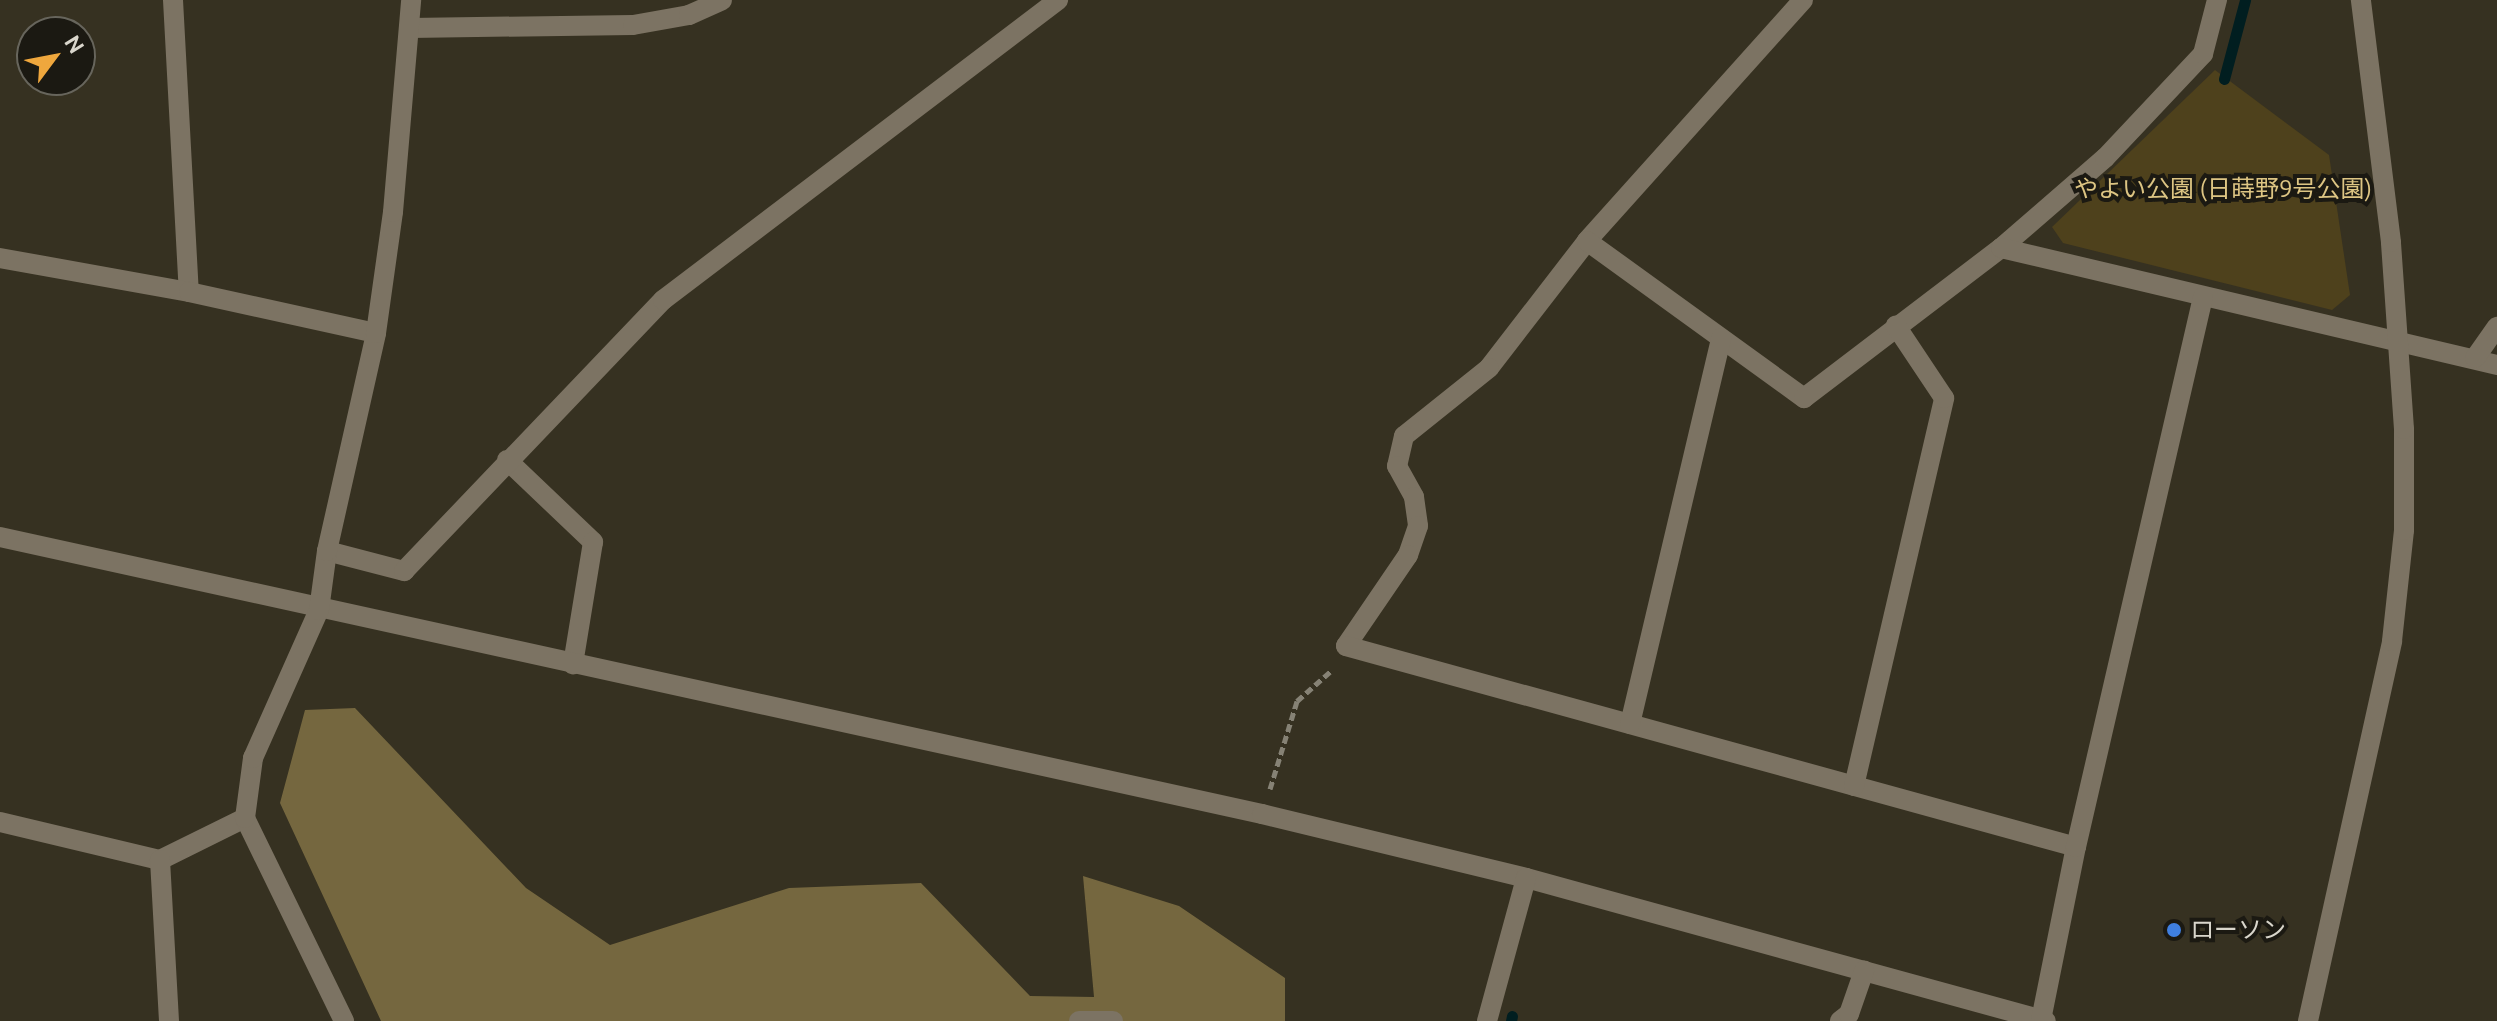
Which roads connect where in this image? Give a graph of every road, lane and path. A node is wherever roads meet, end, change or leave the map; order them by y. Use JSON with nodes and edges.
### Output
{"nodes":[{"id":1,"x":173,"y":0,"type":"edge"},
{"id":2,"x":411,"y":0,"type":"edge"},
{"id":3,"x":722,"y":0,"type":"edge"},
{"id":4,"x":1058,"y":0,"type":"edge"},
{"id":5,"x":1803,"y":0,"type":"edge"},
{"id":6,"x":2217,"y":0,"type":"edge"},
{"id":7,"x":2361,"y":0,"type":"edge"},
{"id":8,"x":410,"y":28,"type":"junction"},
{"id":9,"x":1587,"y":241,"type":"junction"},
{"id":10,"x":2001,"y":248,"type":"junction"},
{"id":11,"x":0,"y":258,"type":"edge"},
{"id":12,"x":189,"y":292,"type":"junction"},
{"id":13,"x":2203,"y":297,"type":"junction"},
{"id":14,"x":1896,"y":326,"type":"junction"},
{"id":15,"x":2497,"y":327,"type":"edge"},
{"id":16,"x":376,"y":333,"type":"junction"},
{"id":17,"x":1721,"y":339,"type":"junction"},
{"id":18,"x":2399,"y":343,"type":"junction"},
{"id":19,"x":2475,"y":358,"type":"junction"},
{"id":20,"x":2497,"y":365,"type":"edge"},
{"id":21,"x":507,"y":460,"type":"junction"},
{"id":22,"x":0,"y":537,"type":"edge"},
{"id":23,"x":327,"y":551,"type":"junction"},
{"id":24,"x":319,"y":610,"type":"junction"},
{"id":25,"x":1346,"y":646,"type":"junction"},
{"id":26,"x":573,"y":664,"type":"junction"},
{"id":27,"x":1630,"y":724,"type":"junction"},
{"id":28,"x":1854,"y":786,"type":"junction"},
{"id":29,"x":1262,"y":814,"type":"junction"},
{"id":30,"x":245,"y":818,"type":"junction"},
{"id":31,"x":0,"y":822,"type":"edge"},
{"id":32,"x":2076,"y":847,"type":"junction"},
{"id":33,"x":160,"y":860,"type":"junction"},
{"id":34,"x":1526,"y":878,"type":"junction"},
{"id":35,"x":1864,"y":971,"type":"junction"},
{"id":36,"x":2043,"y":1020,"type":"edge"},
{"id":37,"x":169,"y":1021,"type":"edge"},
{"id":38,"x":344,"y":1021,"type":"edge"},
{"id":39,"x":1079,"y":1021,"type":"edge"},
{"id":40,"x":1113,"y":1021,"type":"edge"},
{"id":41,"x":1487,"y":1021,"type":"edge"},
{"id":42,"x":1840,"y":1021,"type":"edge"},
{"id":43,"x":2308,"y":1021,"type":"edge"}],
"edges":[{"from":1,"to":12,"type":"street"},
{"from":2,"to":8,"type":"street"},
{"from":3,"to":8,"type":"street"},
{"from":4,"to":21,"type":"street"},
{"from":5,"to":9,"type":"street"},
{"from":6,"to":10,"type":"street"},
{"from":7,"to":18,"type":"street"},
{"from":8,"to":16,"type":"street"},
{"from":9,"to":17,"type":"street"},
{"from":9,"to":25,"type":"street"},
{"from":10,"to":13,"type":"street"},
{"from":10,"to":14,"type":"street"},
{"from":11,"to":12,"type":"street"},
{"from":12,"to":16,"type":"street"},
{"from":13,"to":18,"type":"street"},
{"from":13,"to":32,"type":"street"},
{"from":14,"to":17,"type":"street"},
{"from":14,"to":28,"type":"street"},
{"from":15,"to":19,"type":"street"},
{"from":16,"to":23,"type":"street"},
{"from":17,"to":27,"type":"street"},
{"from":18,"to":19,"type":"street"},
{"from":18,"to":43,"type":"street"},
{"from":19,"to":20,"type":"street"},
{"from":21,"to":23,"type":"street"},
{"from":21,"to":26,"type":"street"},
{"from":22,"to":24,"type":"street"},
{"from":23,"to":24,"type":"street"},
{"from":24,"to":26,"type":"street"},
{"from":24,"to":30,"type":"street"},
{"from":25,"to":27,"type":"street"},
{"from":25,"to":29,"type":"path"},
{"from":26,"to":29,"type":"street"},
{"from":27,"to":28,"type":"street"},
{"from":28,"to":32,"type":"street"},
{"from":29,"to":34,"type":"street"},
{"from":30,"to":33,"type":"street"},
{"from":30,"to":38,"type":"street"},
{"from":31,"to":33,"type":"street"},
{"from":32,"to":36,"type":"street"},
{"from":33,"to":37,"type":"street"},
{"from":34,"to":35,"type":"street"},
{"from":34,"to":41,"type":"street"},
{"from":35,"to":36,"type":"street"},
{"from":35,"to":42,"type":"street"},
{"from":39,"to":40,"type":"street"}]}
